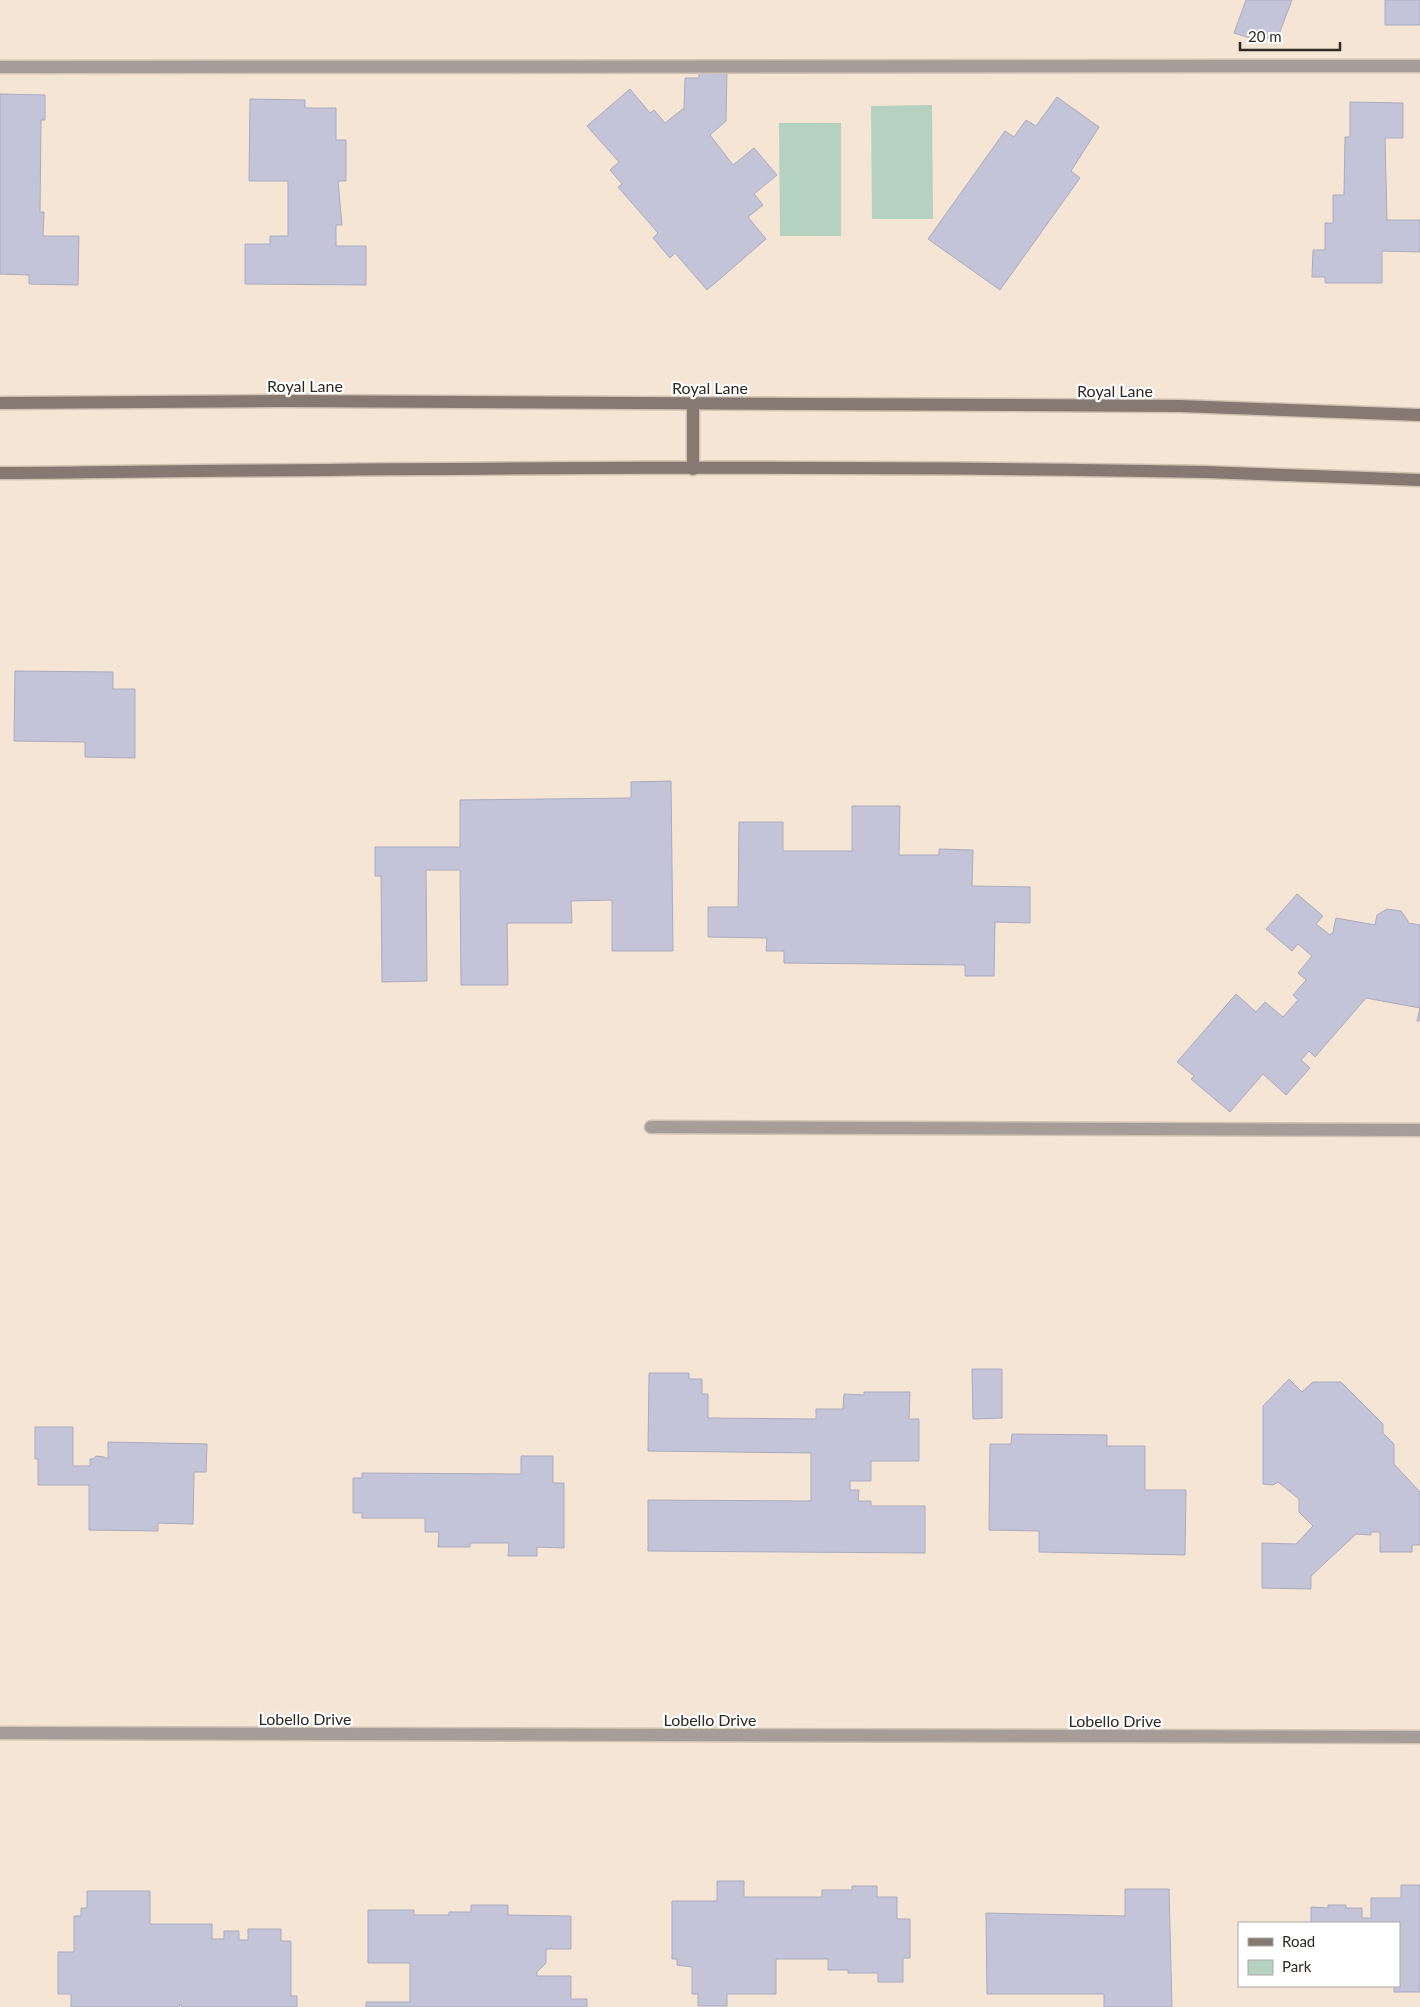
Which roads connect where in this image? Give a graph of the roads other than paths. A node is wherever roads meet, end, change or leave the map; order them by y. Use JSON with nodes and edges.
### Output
{"nodes":[{"id":1,"x":1420,"y":66,"type":"edge"},
{"id":2,"x":0,"y":67,"type":"edge"},
{"id":3,"x":0,"y":403,"type":"edge"},
{"id":4,"x":693,"y":403,"type":"junction"},
{"id":5,"x":1420,"y":415,"type":"edge"},
{"id":6,"x":693,"y":469,"type":"junction"},
{"id":7,"x":0,"y":473,"type":"edge"},
{"id":8,"x":1420,"y":480,"type":"edge"},
{"id":9,"x":651,"y":1127,"type":"dead end"},
{"id":10,"x":1420,"y":1130,"type":"edge"},
{"id":11,"x":0,"y":1733,"type":"edge"},
{"id":12,"x":1420,"y":1736,"type":"edge"}],
"edges":[{"from":1,"to":2,"type":"street"},
{"from":3,"to":4,"type":"main road","name":"Royal Lane"},
{"from":4,"to":5,"type":"main road","name":"Royal Lane"},
{"from":4,"to":6,"type":"main road"},
{"from":6,"to":7,"type":"main road"},
{"from":6,"to":8,"type":"main road"},
{"from":9,"to":10,"type":"street"},
{"from":11,"to":12,"type":"street","name":"Lobello Drive"}]}
